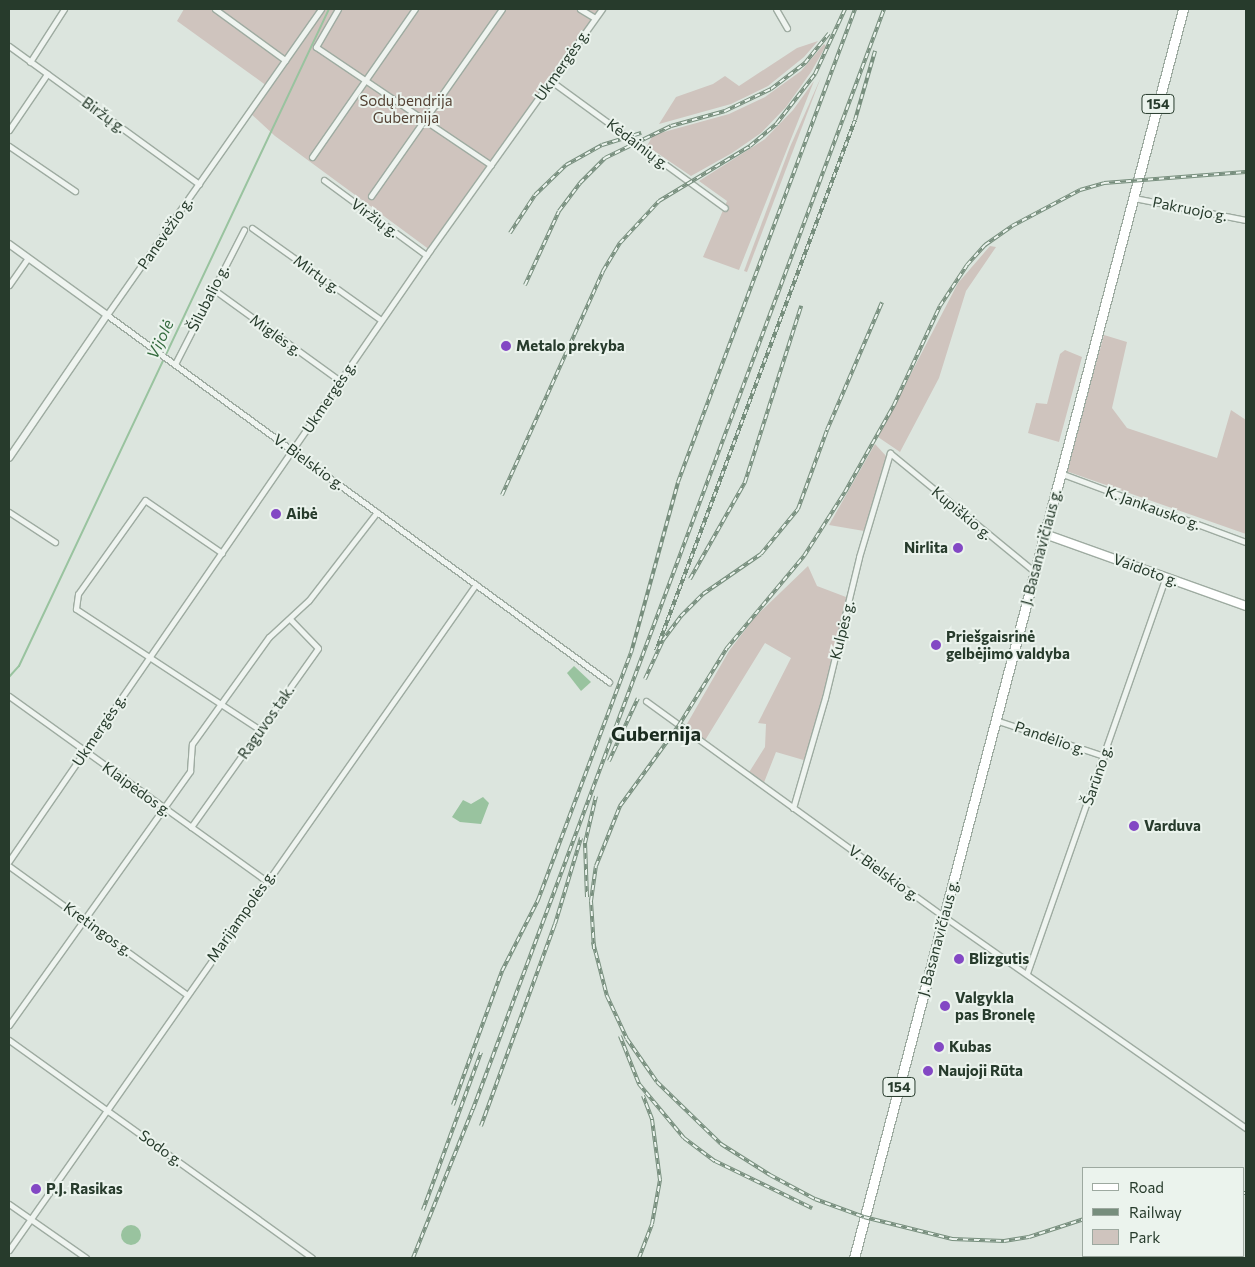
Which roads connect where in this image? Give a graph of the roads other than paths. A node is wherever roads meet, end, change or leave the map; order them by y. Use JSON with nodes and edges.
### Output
{"nodes":[{"id":1,"x":64,"y":9,"type":"edge"},
{"id":2,"x":215,"y":9,"type":"edge"},
{"id":3,"x":321,"y":9,"type":"edge"},
{"id":4,"x":338,"y":9,"type":"edge"},
{"id":5,"x":415,"y":9,"type":"edge"},
{"id":6,"x":502,"y":9,"type":"edge"},
{"id":7,"x":580,"y":9,"type":"edge"},
{"id":8,"x":602,"y":9,"type":"edge"},
{"id":9,"x":776,"y":9,"type":"edge"},
{"id":10,"x":1183,"y":9,"type":"edge"},
{"id":11,"x":596,"y":18,"type":"junction"},
{"id":12,"x":787,"y":28,"type":"dead end"},
{"id":13,"x":9,"y":46,"type":"edge"},
{"id":14,"x":285,"y":60,"type":"junction"},
{"id":15,"x":30,"y":62,"type":"junction"},
{"id":16,"x":48,"y":74,"type":"junction"},
{"id":17,"x":364,"y":80,"type":"junction"},
{"id":18,"x":551,"y":81,"type":"junction"},
{"id":19,"x":423,"y":120,"type":"junction"},
{"id":20,"x":9,"y":130,"type":"edge"},
{"id":21,"x":9,"y":146,"type":"edge"},
{"id":22,"x":312,"y":157,"type":"dead end"},
{"id":23,"x":491,"y":165,"type":"junction"},
{"id":24,"x":324,"y":180,"type":"dead end"},
{"id":25,"x":199,"y":184,"type":"junction"},
{"id":26,"x":75,"y":191,"type":"dead end"},
{"id":27,"x":370,"y":196,"type":"dead end"},
{"id":28,"x":1134,"y":198,"type":"junction"},
{"id":29,"x":725,"y":208,"type":"dead end"},
{"id":30,"x":1246,"y":220,"type":"edge"},
{"id":31,"x":252,"y":228,"type":"dead end"},
{"id":32,"x":242,"y":231,"type":"dead end"},
{"id":33,"x":9,"y":244,"type":"edge"},
{"id":34,"x":426,"y":255,"type":"junction"},
{"id":35,"x":28,"y":258,"type":"junction"},
{"id":36,"x":9,"y":285,"type":"edge"},
{"id":37,"x":213,"y":289,"type":"junction"},
{"id":38,"x":107,"y":315,"type":"junction"},
{"id":39,"x":381,"y":320,"type":"junction"},
{"id":40,"x":175,"y":364,"type":"junction"},
{"id":41,"x":340,"y":381,"type":"junction"},
{"id":42,"x":293,"y":450,"type":"junction"},
{"id":43,"x":890,"y":453,"type":"joint"},
{"id":44,"x":9,"y":458,"type":"edge"},
{"id":45,"x":1060,"y":474,"type":"junction"},
{"id":46,"x":9,"y":512,"type":"edge"},
{"id":47,"x":377,"y":512,"type":"junction"},
{"id":48,"x":1045,"y":534,"type":"junction"},
{"id":49,"x":55,"y":542,"type":"dead end"},
{"id":50,"x":1246,"y":542,"type":"edge"},
{"id":51,"x":222,"y":553,"type":"junction"},
{"id":52,"x":1035,"y":572,"type":"junction"},
{"id":53,"x":1166,"y":578,"type":"junction"},
{"id":54,"x":476,"y":584,"type":"junction"},
{"id":55,"x":1246,"y":606,"type":"edge"},
{"id":56,"x":291,"y":620,"type":"junction"},
{"id":57,"x":150,"y":655,"type":"junction"},
{"id":58,"x":609,"y":682,"type":"dead end"},
{"id":59,"x":9,"y":696,"type":"edge"},
{"id":60,"x":646,"y":701,"type":"dead end"},
{"id":61,"x":220,"y":706,"type":"junction"},
{"id":62,"x":995,"y":720,"type":"junction"},
{"id":63,"x":260,"y":730,"type":"junction"},
{"id":64,"x":85,"y":751,"type":"junction"},
{"id":65,"x":1104,"y":756,"type":"junction"},
{"id":66,"x":164,"y":808,"type":"junction"},
{"id":67,"x":794,"y":808,"type":"junction"},
{"id":68,"x":191,"y":827,"type":"junction"},
{"id":69,"x":9,"y":861,"type":"edge"},
{"id":70,"x":9,"y":866,"type":"edge"},
{"id":71,"x":266,"y":881,"type":"junction"},
{"id":72,"x":943,"y":916,"type":"junction"},
{"id":73,"x":83,"y":917,"type":"junction"},
{"id":74,"x":1027,"y":973,"type":"junction"},
{"id":75,"x":186,"y":994,"type":"junction"},
{"id":76,"x":9,"y":1025,"type":"edge"},
{"id":77,"x":9,"y":1040,"type":"edge"},
{"id":78,"x":107,"y":1110,"type":"junction"},
{"id":79,"x":1246,"y":1128,"type":"edge"},
{"id":80,"x":9,"y":1204,"type":"edge"},
{"id":81,"x":30,"y":1219,"type":"junction"},
{"id":82,"x":9,"y":1250,"type":"edge"},
{"id":83,"x":86,"y":1258,"type":"edge"},
{"id":84,"x":312,"y":1258,"type":"edge"},
{"id":85,"x":854,"y":1258,"type":"edge"}],
"edges":[{"from":1,"to":15,"type":"street"},
{"from":2,"to":14,"type":"street"},
{"from":3,"to":14,"type":"street","name":"Panevėžio g."},
{"from":4,"to":17,"type":"street"},
{"from":5,"to":17,"type":"street"},
{"from":6,"to":19,"type":"street"},
{"from":7,"to":11,"type":"street"},
{"from":8,"to":11,"type":"street","name":"Ukmergės g."},
{"from":9,"to":12,"type":"street"},
{"from":10,"to":28,"type":"main road","name":"J. Basanavičiaus g.","number":"154"},
{"from":11,"to":18,"type":"street","name":"Ukmergės g."},
{"from":13,"to":15,"type":"street","name":"Biržų g."},
{"from":14,"to":25,"type":"street","name":"Panevėžio g."},
{"from":15,"to":16,"type":"street","name":"Biržų g."},
{"from":16,"to":20,"type":"street"},
{"from":16,"to":25,"type":"street","name":"Biržų g."},
{"from":17,"to":19,"type":"street"},
{"from":17,"to":22,"type":"street"},
{"from":18,"to":23,"type":"street","name":"Ukmergės g."},
{"from":18,"to":29,"type":"street","name":"Kėdainių g."},
{"from":19,"to":23,"type":"street"},
{"from":19,"to":27,"type":"street"},
{"from":21,"to":26,"type":"street"},
{"from":23,"to":34,"type":"street","name":"Ukmergės g."},
{"from":24,"to":34,"type":"street","name":"Viržių g."},
{"from":25,"to":38,"type":"street","name":"Panevėžio g."},
{"from":28,"to":30,"type":"street","name":"Pakruojo g."},
{"from":28,"to":45,"type":"main road","name":"J. Basanavičiaus g.","number":"154"},
{"from":31,"to":39,"type":"street","name":"Mirtų g."},
{"from":32,"to":37,"type":"street","name":"Šilubalio g."},
{"from":33,"to":35,"type":"street","name":"V. Bielskio g."},
{"from":34,"to":39,"type":"street","name":"Ukmergės g."},
{"from":35,"to":36,"type":"street"},
{"from":35,"to":38,"type":"street","name":"V. Bielskio g."},
{"from":37,"to":40,"type":"street","name":"Šilubalio g."},
{"from":37,"to":41,"type":"street","name":"Miglės g."},
{"from":38,"to":40,"type":"street","name":"V. Bielskio g."},
{"from":38,"to":44,"type":"street","name":"Panevėžio g."},
{"from":39,"to":41,"type":"street","name":"Ukmergės g."},
{"from":40,"to":42,"type":"street","name":"V. Bielskio g."},
{"from":41,"to":42,"type":"street","name":"Ukmergės g."},
{"from":42,"to":47,"type":"street","name":"V. Bielskio g."},
{"from":42,"to":51,"type":"street","name":"Ukmergės g."},
{"from":43,"to":52,"type":"street","name":"Kupiškio g."},
{"from":43,"to":67,"type":"street","name":"Kulpės g."},
{"from":45,"to":48,"type":"main road","name":"J. Basanavičiaus g.","number":"154"},
{"from":45,"to":50,"type":"street","name":"K. Jankausko g."},
{"from":46,"to":49,"type":"street"},
{"from":47,"to":54,"type":"street","name":"V. Bielskio g."},
{"from":47,"to":56,"type":"street"},
{"from":48,"to":52,"type":"main road","name":"J. Basanavičiaus g.","number":"154"},
{"from":48,"to":53,"type":"main road","name":"Vaidoto g."},
{"from":51,"to":57,"type":"street","name":"Ukmergės g."},
{"from":51,"to":57,"type":"street"},
{"from":52,"to":62,"type":"main road","name":"J. Basanavičiaus g.","number":"154"},
{"from":53,"to":55,"type":"main road","name":"Vaidoto g."},
{"from":53,"to":65,"type":"street","name":"Šarūno g."},
{"from":54,"to":58,"type":"street","name":"V. Bielskio g."},
{"from":54,"to":71,"type":"street","name":"Marijampolės g."},
{"from":56,"to":61,"type":"street"},
{"from":56,"to":63,"type":"street","name":"Raguvos tak."},
{"from":57,"to":61,"type":"street"},
{"from":57,"to":64,"type":"street","name":"Ukmergės g."},
{"from":59,"to":64,"type":"street","name":"Klaipėdos g."},
{"from":60,"to":67,"type":"street","name":"V. Bielskio g."},
{"from":61,"to":63,"type":"street"},
{"from":61,"to":66,"type":"street"},
{"from":62,"to":65,"type":"street","name":"Pandėlio g."},
{"from":62,"to":72,"type":"main road","name":"J. Basanavičiaus g.","number":"154"},
{"from":63,"to":68,"type":"street","name":"Raguvos tak."},
{"from":64,"to":66,"type":"street","name":"Klaipėdos g."},
{"from":64,"to":69,"type":"street","name":"Ukmergės g."},
{"from":65,"to":74,"type":"street","name":"Šarūno g."},
{"from":66,"to":68,"type":"street","name":"Klaipėdos g."},
{"from":66,"to":73,"type":"street"},
{"from":67,"to":72,"type":"street","name":"V. Bielskio g."},
{"from":68,"to":71,"type":"street","name":"Klaipėdos g."},
{"from":70,"to":73,"type":"street","name":"Kretingos g."},
{"from":71,"to":75,"type":"street","name":"Marijampolės g."},
{"from":72,"to":74,"type":"street","name":"V. Bielskio g."},
{"from":72,"to":85,"type":"main road","name":"J. Basanavičiaus g.","number":"154"},
{"from":73,"to":75,"type":"street","name":"Kretingos g."},
{"from":73,"to":76,"type":"street"},
{"from":74,"to":79,"type":"street","name":"V. Bielskio g."},
{"from":75,"to":78,"type":"street","name":"Marijampolės g."},
{"from":77,"to":78,"type":"street","name":"Sodo g."},
{"from":78,"to":81,"type":"street","name":"Marijampolės g."},
{"from":78,"to":84,"type":"street","name":"Sodo g."},
{"from":80,"to":81,"type":"street"},
{"from":81,"to":82,"type":"street","name":"Marijampolės g."},
{"from":81,"to":83,"type":"street"}]}
